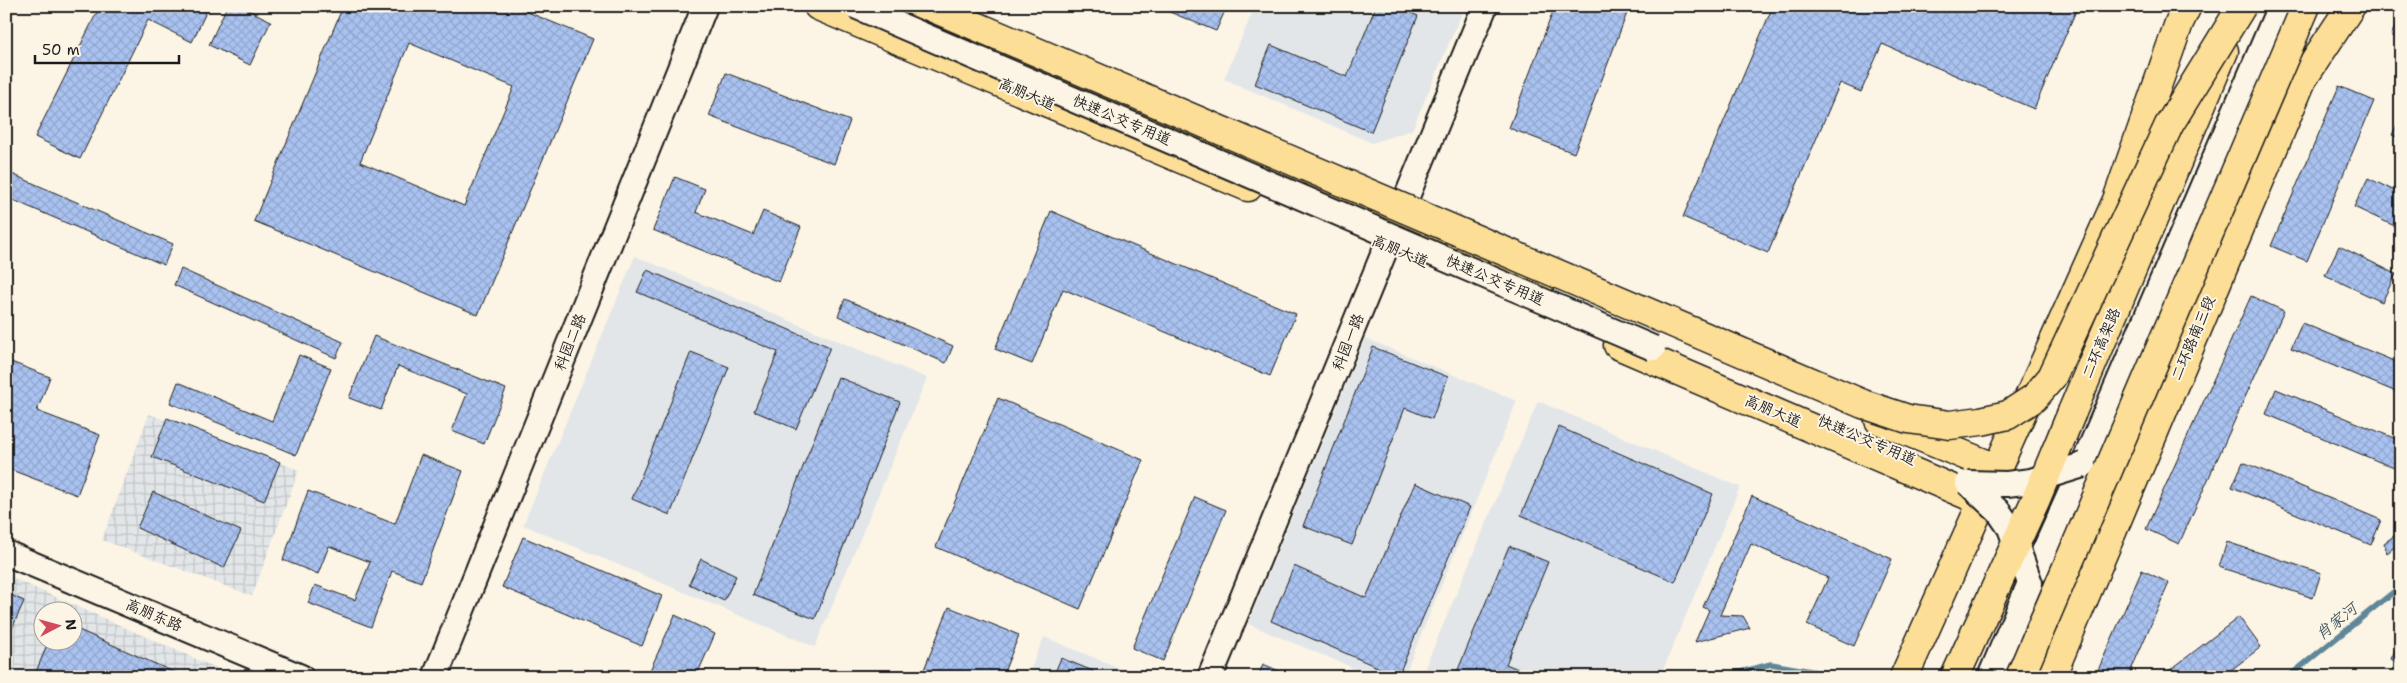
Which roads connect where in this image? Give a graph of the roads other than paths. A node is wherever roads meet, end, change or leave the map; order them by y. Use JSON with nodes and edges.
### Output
{"nodes":[{"id":1,"x":705,"y":6,"type":"edge"},
{"id":2,"x":818,"y":6,"type":"edge"},
{"id":3,"x":855,"y":6,"type":"edge"},
{"id":4,"x":889,"y":6,"type":"edge"},
{"id":5,"x":929,"y":6,"type":"edge"},
{"id":6,"x":1485,"y":6,"type":"edge"},
{"id":7,"x":2188,"y":6,"type":"edge"},
{"id":8,"x":2242,"y":6,"type":"edge"},
{"id":9,"x":2280,"y":6,"type":"edge"},
{"id":10,"x":2306,"y":6,"type":"edge"},
{"id":11,"x":2351,"y":6,"type":"edge"},
{"id":12,"x":1393,"y":234,"type":"junction"},
{"id":13,"x":2084,"y":465,"type":"junction"},
{"id":14,"x":1996,"y":468,"type":"junction"},
{"id":15,"x":1975,"y":492,"type":"junction"},
{"id":16,"x":6,"y":553,"type":"edge"},
{"id":17,"x":2030,"y":583,"type":"junction"},
{"id":18,"x":301,"y":677,"type":"edge"},
{"id":19,"x":435,"y":677,"type":"edge"},
{"id":20,"x":1210,"y":677,"type":"edge"},
{"id":21,"x":1904,"y":677,"type":"edge"},
{"id":22,"x":1955,"y":677,"type":"edge"},
{"id":23,"x":1990,"y":677,"type":"edge"},
{"id":24,"x":2020,"y":677,"type":"edge"},
{"id":25,"x":2051,"y":677,"type":"edge"}],
"edges":[{"from":1,"to":19,"type":"street","name":"科园二路"},
{"from":2,"to":12,"type":"main road","name":"高朋大道"},
{"from":3,"to":15,"type":"street","name":"快速公交专用道","bridge":true},
{"from":4,"to":12,"type":"main road","name":"高朋大道"},
{"from":5,"to":8,"type":"main road","bridge":true},
{"from":6,"to":12,"type":"street","name":"科园一路"},
{"from":7,"to":14,"type":"main road"},
{"from":8,"to":22,"type":"main road","name":"二环高架路","bridge":true},
{"from":9,"to":13,"type":"street"},
{"from":10,"to":24,"type":"main road","bridge":true},
{"from":11,"to":25,"type":"main road","name":"二环路南三段"},
{"from":12,"to":14,"type":"main road","name":"高朋大道"},
{"from":12,"to":15,"type":"main road","name":"高朋大道"},
{"from":12,"to":20,"type":"street","name":"科园一路"},
{"from":13,"to":15,"type":"street","bridge":true},
{"from":13,"to":17,"type":"street"},
{"from":14,"to":15,"type":"main road"},
{"from":15,"to":17,"type":"street","bridge":true},
{"from":15,"to":21,"type":"main road"},
{"from":16,"to":18,"type":"street","name":"高朋东路"},
{"from":17,"to":23,"type":"street","bridge":true}]}
